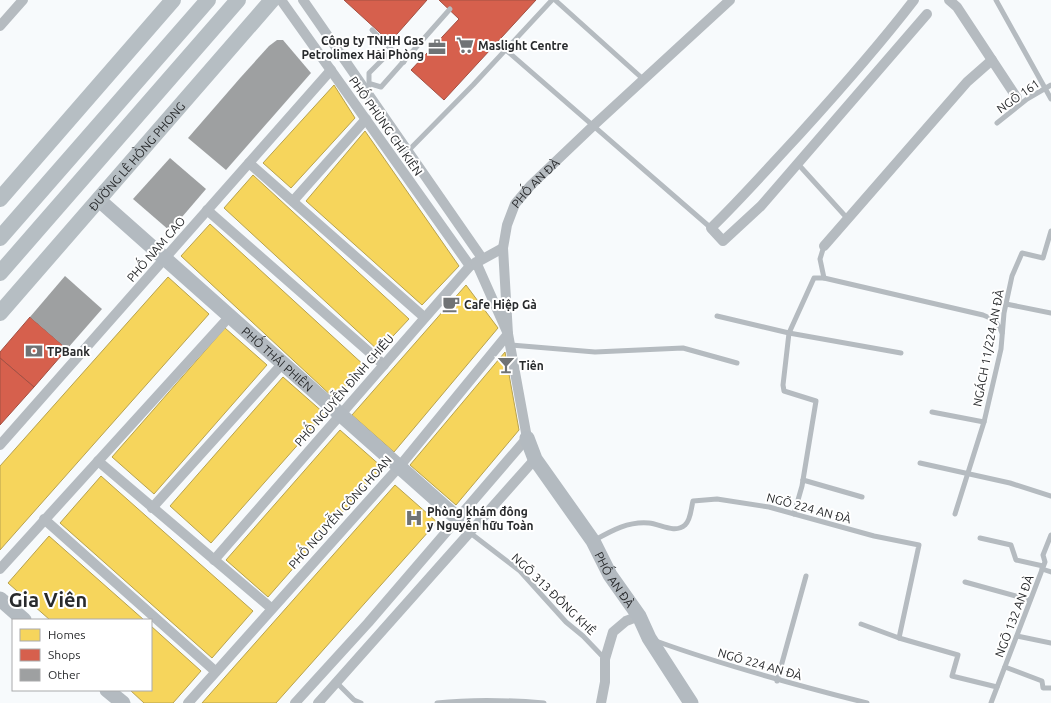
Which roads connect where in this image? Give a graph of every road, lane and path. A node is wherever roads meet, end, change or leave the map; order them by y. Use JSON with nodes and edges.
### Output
{"nodes":[{"id":1,"x":23,"y":0,"type":"edge"},
{"id":2,"x":173,"y":0,"type":"edge"},
{"id":3,"x":208,"y":0,"type":"edge"},
{"id":4,"x":238,"y":0,"type":"edge"},
{"id":5,"x":272,"y":0,"type":"edge"},
{"id":6,"x":281,"y":0,"type":"edge"},
{"id":7,"x":303,"y":0,"type":"edge"},
{"id":8,"x":553,"y":0,"type":"edge"},
{"id":9,"x":730,"y":0,"type":"edge"},
{"id":10,"x":914,"y":0,"type":"edge"},
{"id":11,"x":949,"y":0,"type":"edge"},
{"id":12,"x":996,"y":0,"type":"edge"},
{"id":13,"x":450,"y":9,"type":"dead end"},
{"id":14,"x":927,"y":14,"type":"dead end"},
{"id":15,"x":0,"y":26,"type":"edge"},
{"id":16,"x":372,"y":30,"type":"dead end"},
{"id":17,"x":392,"y":50,"type":"junction"},
{"id":18,"x":506,"y":50,"type":"junction"},
{"id":19,"x":992,"y":60,"type":"junction"},
{"id":20,"x":404,"y":62,"type":"junction"},
{"id":21,"x":331,"y":70,"type":"junction"},
{"id":22,"x":643,"y":79,"type":"junction"},
{"id":23,"x":1051,"y":85,"type":"edge"},
{"id":24,"x":1045,"y":88,"type":"junction"},
{"id":25,"x":369,"y":91,"type":"junction"},
{"id":26,"x":1016,"y":98,"type":"dead end"},
{"id":27,"x":1051,"y":99,"type":"edge"},
{"id":28,"x":359,"y":110,"type":"junction"},
{"id":29,"x":366,"y":120,"type":"junction"},
{"id":30,"x":997,"y":123,"type":"dead end"},
{"id":31,"x":593,"y":126,"type":"junction"},
{"id":32,"x":408,"y":151,"type":"junction"},
{"id":33,"x":249,"y":163,"type":"junction"},
{"id":34,"x":798,"y":164,"type":"junction"},
{"id":35,"x":0,"y":199,"type":"edge"},
{"id":36,"x":99,"y":200,"type":"junction"},
{"id":37,"x":293,"y":201,"type":"junction"},
{"id":38,"x":208,"y":210,"type":"junction"},
{"id":39,"x":847,"y":218,"type":"junction"},
{"id":40,"x":711,"y":228,"type":"junction"},
{"id":41,"x":1051,"y":232,"type":"edge"},
{"id":42,"x":0,"y":238,"type":"edge"},
{"id":43,"x":824,"y":246,"type":"joint"},
{"id":44,"x":503,"y":248,"type":"junction"},
{"id":45,"x":165,"y":258,"type":"junction"},
{"id":46,"x":476,"y":262,"type":"junction"},
{"id":47,"x":0,"y":273,"type":"edge"},
{"id":48,"x":824,"y":278,"type":"junction"},
{"id":49,"x":1006,"y":304,"type":"junction"},
{"id":50,"x":0,"y":313,"type":"edge"},
{"id":51,"x":1051,"y":313,"type":"edge"},
{"id":52,"x":230,"y":316,"type":"junction"},
{"id":53,"x":717,"y":316,"type":"dead end"},
{"id":54,"x":424,"y":318,"type":"junction"},
{"id":55,"x":789,"y":333,"type":"junction"},
{"id":56,"x":1002,"y":333,"type":"junction"},
{"id":57,"x":508,"y":334,"type":"junction"},
{"id":58,"x":511,"y":345,"type":"junction"},
{"id":59,"x":900,"y":353,"type":"dead end"},
{"id":60,"x":283,"y":363,"type":"junction"},
{"id":61,"x":737,"y":363,"type":"dead end"},
{"id":62,"x":384,"y":365,"type":"junction"},
{"id":63,"x":932,"y":412,"type":"dead end"},
{"id":64,"x":341,"y":415,"type":"junction"},
{"id":65,"x":984,"y":422,"type":"junction"},
{"id":66,"x":527,"y":438,"type":"junction"},
{"id":67,"x":0,"y":445,"type":"edge"},
{"id":68,"x":535,"y":458,"type":"junction"},
{"id":69,"x":98,"y":461,"type":"junction"},
{"id":70,"x":920,"y":463,"type":"dead end"},
{"id":71,"x":399,"y":466,"type":"junction"},
{"id":72,"x":967,"y":475,"type":"junction"},
{"id":73,"x":803,"y":480,"type":"junction"},
{"id":74,"x":1051,"y":496,"type":"edge"},
{"id":75,"x":862,"y":497,"type":"dead end"},
{"id":76,"x":152,"y":508,"type":"junction"},
{"id":77,"x":794,"y":514,"type":"junction"},
{"id":78,"x":955,"y":514,"type":"dead end"},
{"id":79,"x":457,"y":518,"type":"junction"},
{"id":80,"x":44,"y":519,"type":"junction"},
{"id":81,"x":469,"y":532,"type":"junction"},
{"id":82,"x":1051,"y":536,"type":"edge"},
{"id":83,"x":980,"y":538,"type":"dead end"},
{"id":84,"x":593,"y":541,"type":"junction"},
{"id":85,"x":214,"y":560,"type":"junction"},
{"id":86,"x":1051,"y":564,"type":"edge"},
{"id":87,"x":1043,"y":566,"type":"junction"},
{"id":88,"x":0,"y":569,"type":"edge"},
{"id":89,"x":1051,"y":572,"type":"edge"},
{"id":90,"x":806,"y":576,"type":"dead end"},
{"id":91,"x":965,"y":582,"type":"dead end"},
{"id":92,"x":0,"y":599,"type":"edge"},
{"id":93,"x":1030,"y":600,"type":"junction"},
{"id":94,"x":271,"y":608,"type":"junction"},
{"id":95,"x":639,"y":616,"type":"junction"},
{"id":96,"x":23,"y":619,"type":"edge"},
{"id":97,"x":861,"y":624,"type":"dead end"},
{"id":98,"x":1017,"y":636,"type":"junction"},
{"id":99,"x":649,"y":638,"type":"junction"},
{"id":100,"x":899,"y":638,"type":"junction"},
{"id":101,"x":1051,"y":643,"type":"edge"},
{"id":102,"x":605,"y":659,"type":"junction"},
{"id":103,"x":1005,"y":667,"type":"junction"},
{"id":104,"x":215,"y":671,"type":"junction"},
{"id":105,"x":777,"y":681,"type":"junction"},
{"id":106,"x":336,"y":682,"type":"junction"},
{"id":107,"x":997,"y":687,"type":"junction"},
{"id":108,"x":1051,"y":688,"type":"edge"},
{"id":109,"x":108,"y":691,"type":"edge"},
{"id":110,"x":354,"y":701,"type":"edge"},
{"id":111,"x":123,"y":703,"type":"edge"},
{"id":112,"x":188,"y":703,"type":"edge"},
{"id":113,"x":295,"y":703,"type":"edge"},
{"id":114,"x":318,"y":703,"type":"edge"},
{"id":115,"x":361,"y":703,"type":"edge"},
{"id":116,"x":437,"y":703,"type":"edge"},
{"id":117,"x":544,"y":703,"type":"edge"},
{"id":118,"x":601,"y":703,"type":"edge"},
{"id":119,"x":691,"y":703,"type":"edge"},
{"id":120,"x":867,"y":703,"type":"edge"},
{"id":121,"x":991,"y":703,"type":"edge"}],
"edges":[{"from":1,"to":15,"type":"street"},
{"from":2,"to":35,"type":"main road"},
{"from":3,"to":42,"type":"main road"},
{"from":4,"to":47,"type":"main road"},
{"from":5,"to":36,"type":"main road","name":"ĐƯỜNG LÊ HỒNG PHONG"},
{"from":6,"to":21,"type":"street","name":"PHỐ PHÙNG CHÍ KIÊN"},
{"from":7,"to":25,"type":"street","name":"PHỐ PHÙNG CHÍ KIÊN"},
{"from":8,"to":18,"type":"lane"},
{"from":8,"to":22,"type":"lane"},
{"from":9,"to":22,"type":"street","name":"PHỐ AN ĐÀ"},
{"from":10,"to":40,"type":"street"},
{"from":11,"to":19,"type":"street"},
{"from":12,"to":24,"type":"lane"},
{"from":13,"to":20,"type":"lane"},
{"from":14,"to":34,"type":"street"},
{"from":16,"to":17,"type":"lane"},
{"from":17,"to":20,"type":"lane"},
{"from":17,"to":25,"type":"lane"},
{"from":18,"to":31,"type":"lane"},
{"from":18,"to":32,"type":"lane"},
{"from":19,"to":26,"type":"street"},
{"from":19,"to":39,"type":"street"},
{"from":20,"to":25,"type":"lane"},
{"from":21,"to":28,"type":"street","name":"PHỐ PHÙNG CHÍ KIÊN"},
{"from":21,"to":33,"type":"street","name":"PHỐ NAM CAO"},
{"from":22,"to":31,"type":"street","name":"PHỐ AN ĐÀ"},
{"from":23,"to":24,"type":"lane","name":"NGÕ 161"},
{"from":24,"to":27,"type":"lane"},
{"from":24,"to":30,"type":"lane","name":"NGÕ 161"},
{"from":25,"to":28,"type":"street"},
{"from":25,"to":32,"type":"street","name":"PHỐ PHÙNG CHÍ KIÊN"},
{"from":28,"to":29,"type":"street","name":"PHỐ PHÙNG CHÍ KIÊN"},
{"from":29,"to":37,"type":"street"},
{"from":29,"to":46,"type":"street","name":"PHỐ PHÙNG CHÍ KIÊN"},
{"from":31,"to":40,"type":"lane"},
{"from":31,"to":44,"type":"street","name":"PHỐ AN ĐÀ"},
{"from":32,"to":46,"type":"street","name":"PHỐ PHÙNG CHÍ KIÊN"},
{"from":33,"to":37,"type":"street"},
{"from":33,"to":38,"type":"street","name":"PHỐ NAM CAO"},
{"from":34,"to":39,"type":"lane"},
{"from":34,"to":40,"type":"street"},
{"from":36,"to":45,"type":"street","name":"PHỐ THÁI PHIÊN"},
{"from":36,"to":50,"type":"main road","name":"ĐƯỜNG LÊ HỒNG PHONG"},
{"from":37,"to":54,"type":"street"},
{"from":38,"to":45,"type":"street","name":"PHỐ NAM CAO"},
{"from":38,"to":62,"type":"street"},
{"from":39,"to":43,"type":"street"},
{"from":41,"to":49,"type":"lane","name":"NGÁCH 11/224 AN ĐÀ"},
{"from":43,"to":48,"type":"lane"},
{"from":44,"to":46,"type":"street","name":"PHỐ NGUYỄN ĐÌNH CHIỂU"},
{"from":44,"to":57,"type":"street","name":"PHỐ AN ĐÀ"},
{"from":45,"to":52,"type":"street","name":"PHỐ THÁI PHIÊN"},
{"from":45,"to":67,"type":"street","name":"PHỐ NAM CAO"},
{"from":46,"to":54,"type":"street","name":"PHỐ NGUYỄN ĐÌNH CHIỂU"},
{"from":46,"to":57,"type":"street"},
{"from":48,"to":55,"type":"lane"},
{"from":48,"to":56,"type":"lane"},
{"from":49,"to":51,"type":"lane"},
{"from":49,"to":56,"type":"lane","name":"NGÁCH 11/224 AN ĐÀ"},
{"from":52,"to":60,"type":"street","name":"PHỐ THÁI PHIÊN"},
{"from":52,"to":69,"type":"street"},
{"from":53,"to":55,"type":"lane"},
{"from":54,"to":62,"type":"street","name":"PHỐ NGUYỄN ĐÌNH CHIỂU"},
{"from":55,"to":59,"type":"lane"},
{"from":55,"to":73,"type":"lane"},
{"from":56,"to":65,"type":"lane","name":"NGÁCH 11/224 AN ĐÀ"},
{"from":57,"to":58,"type":"street","name":"PHỐ AN ĐÀ"},
{"from":57,"to":71,"type":"street","name":"PHỐ NGUYỄN CÔNG HOAN"},
{"from":58,"to":61,"type":"lane"},
{"from":58,"to":66,"type":"street","name":"PHỐ AN ĐÀ"},
{"from":60,"to":64,"type":"street","name":"PHỐ THÁI PHIÊN"},
{"from":60,"to":76,"type":"street"},
{"from":62,"to":64,"type":"street","name":"PHỐ NGUYỄN ĐÌNH CHIỂU"},
{"from":63,"to":65,"type":"lane"},
{"from":64,"to":71,"type":"street","name":"PHỐ THÁI PHIÊN"},
{"from":64,"to":85,"type":"street","name":"PHỐ NGUYỄN ĐÌNH CHIỂU"},
{"from":65,"to":72,"type":"lane","name":"NGÁCH 11/224 AN ĐÀ"},
{"from":66,"to":68,"type":"street","name":"PHỐ AN ĐÀ"},
{"from":66,"to":79,"type":"street"},
{"from":68,"to":81,"type":"street"},
{"from":68,"to":84,"type":"street","name":"PHỐ AN ĐÀ"},
{"from":69,"to":76,"type":"street"},
{"from":69,"to":80,"type":"street"},
{"from":70,"to":72,"type":"lane"},
{"from":71,"to":79,"type":"street","name":"PHỐ THÁI PHIÊN"},
{"from":71,"to":94,"type":"street","name":"PHỐ NGUYỄN CÔNG HOAN"},
{"from":72,"to":74,"type":"lane"},
{"from":72,"to":78,"type":"lane","name":"NGÁCH 11/224 AN ĐÀ"},
{"from":73,"to":75,"type":"lane"},
{"from":73,"to":77,"type":"lane"},
{"from":76,"to":85,"type":"street"},
{"from":77,"to":84,"type":"lane","name":"NGÕ 224 AN ĐÀ"},
{"from":77,"to":100,"type":"lane","name":"NGÕ 224 AN ĐÀ"},
{"from":79,"to":113,"type":"street"},
{"from":80,"to":88,"type":"street"},
{"from":80,"to":104,"type":"street"},
{"from":81,"to":102,"type":"lane","name":"NGÕ 313 ĐÔNG KHÊ"},
{"from":81,"to":106,"type":"street"},
{"from":82,"to":87,"type":"lane","name":"NGÕ 132 AN ĐÀ"},
{"from":83,"to":87,"type":"lane"},
{"from":84,"to":95,"type":"street","name":"PHỐ AN ĐÀ"},
{"from":85,"to":94,"type":"street"},
{"from":86,"to":87,"type":"lane"},
{"from":87,"to":89,"type":"lane"},
{"from":87,"to":93,"type":"lane","name":"NGÕ 132 AN ĐÀ"},
{"from":90,"to":105,"type":"lane"},
{"from":91,"to":93,"type":"lane"},
{"from":92,"to":96,"type":"street"},
{"from":93,"to":98,"type":"lane","name":"NGÕ 132 AN ĐÀ"},
{"from":94,"to":104,"type":"street","name":"PHỐ NGUYỄN CÔNG HOAN"},
{"from":95,"to":99,"type":"street","name":"PHỐ AN ĐÀ"},
{"from":95,"to":102,"type":"street"},
{"from":97,"to":100,"type":"lane"},
{"from":98,"to":101,"type":"lane"},
{"from":98,"to":103,"type":"lane","name":"NGÕ 132 AN ĐÀ"},
{"from":99,"to":105,"type":"lane","name":"NGÕ 224 AN ĐÀ"},
{"from":99,"to":119,"type":"street","name":"PHỐ AN ĐÀ"},
{"from":100,"to":107,"type":"lane"},
{"from":102,"to":118,"type":"street"},
{"from":103,"to":107,"type":"lane","name":"NGÕ 132 AN ĐÀ"},
{"from":103,"to":108,"type":"lane"},
{"from":104,"to":112,"type":"street","name":"PHỐ NGUYỄN CÔNG HOAN"},
{"from":105,"to":120,"type":"lane","name":"NGÕ 224 AN ĐÀ"},
{"from":106,"to":110,"type":"lane"},
{"from":106,"to":114,"type":"street"},
{"from":107,"to":121,"type":"lane","name":"NGÕ 132 AN ĐÀ"},
{"from":109,"to":111,"type":"street"},
{"from":110,"to":115,"type":"lane"},
{"from":116,"to":117,"type":"lane"}]}
